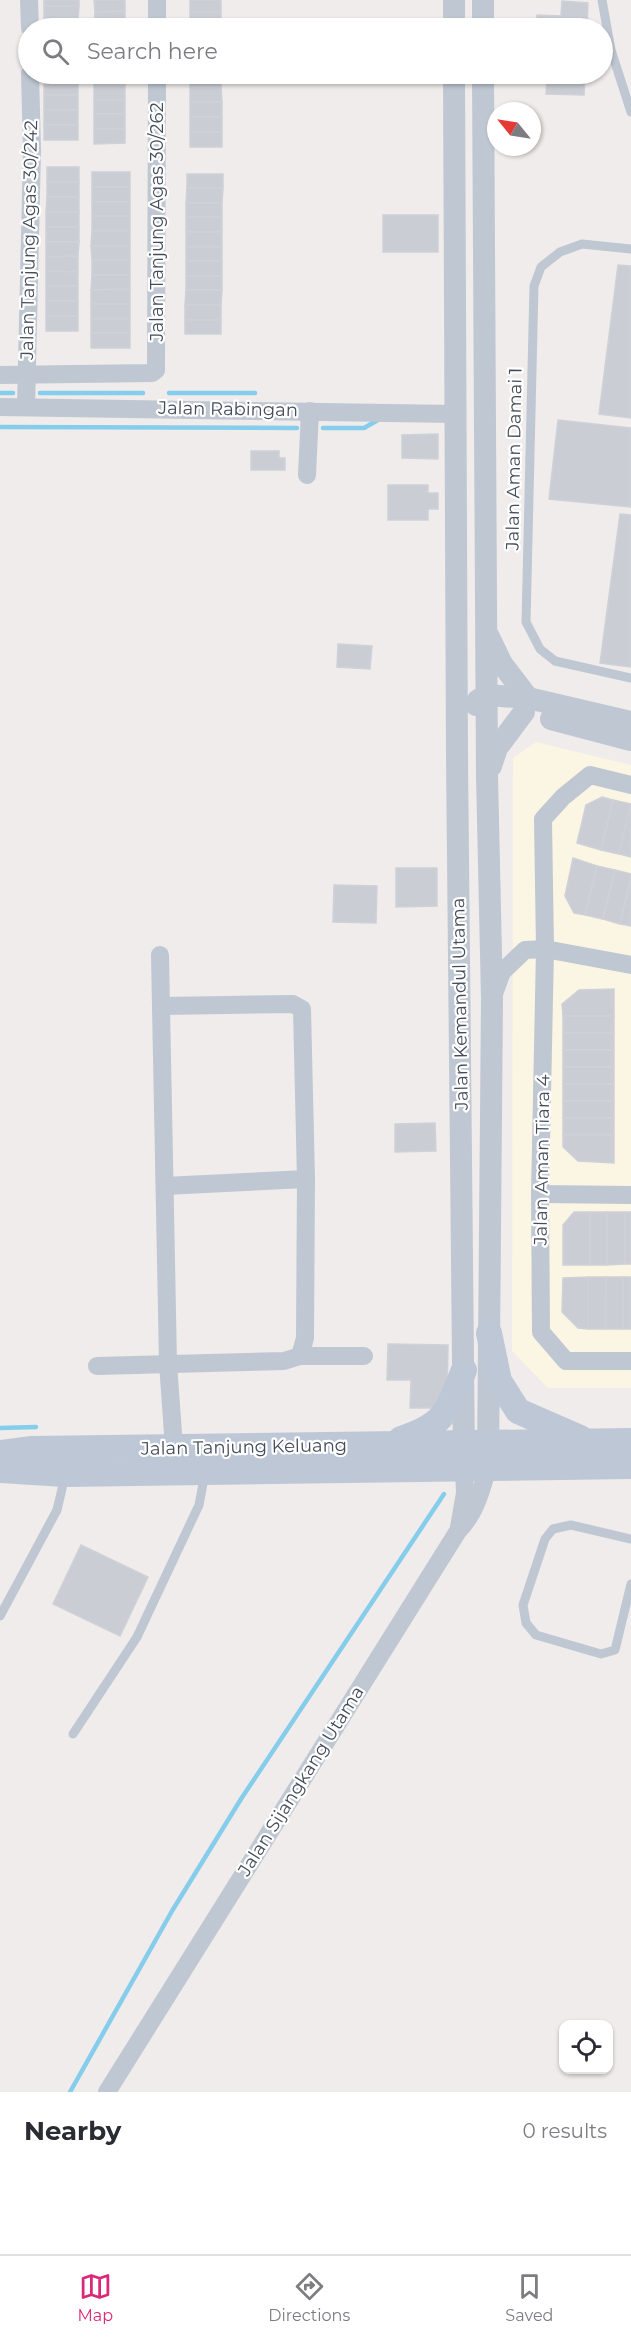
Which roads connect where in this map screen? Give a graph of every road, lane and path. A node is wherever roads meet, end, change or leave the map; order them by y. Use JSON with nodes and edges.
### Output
{"nodes":[{"id":1,"x":29,"y":0,"type":"edge"},
{"id":2,"x":157,"y":0,"type":"edge"},
{"id":3,"x":454,"y":0,"type":"edge"},
{"id":4,"x":483,"y":0,"type":"edge"},
{"id":5,"x":602,"y":0,"type":"edge"},
{"id":6,"x":30,"y":18,"type":"edge"},
{"id":7,"x":157,"y":18,"type":"edge"},
{"id":8,"x":454,"y":18,"type":"edge"},
{"id":9,"x":483,"y":18,"type":"edge"},
{"id":10,"x":605,"y":18,"type":"edge"},
{"id":11,"x":613,"y":56,"type":"edge"},
{"id":12,"x":30,"y":84,"type":"edge"},
{"id":13,"x":157,"y":84,"type":"edge"},
{"id":14,"x":454,"y":84,"type":"edge"},
{"id":15,"x":483,"y":84,"type":"edge"},
{"id":16,"x":631,"y":112,"type":"edge"},
{"id":17,"x":631,"y":249,"type":"edge"},
{"id":18,"x":0,"y":375,"type":"edge"},
{"id":19,"x":27,"y":375,"type":"junction"},
{"id":20,"x":0,"y":407,"type":"edge"},
{"id":21,"x":26,"y":407,"type":"junction"},
{"id":22,"x":310,"y":411,"type":"junction"},
{"id":23,"x":456,"y":414,"type":"junction"},
{"id":24,"x":307,"y":475,"type":"dead end"},
{"id":25,"x":487,"y":633,"type":"junction"},
{"id":26,"x":456,"y":649,"type":"junction"},
{"id":27,"x":631,"y":678,"type":"edge"},
{"id":28,"x":484,"y":700,"type":"junction"},
{"id":29,"x":526,"y":705,"type":"junction"},
{"id":30,"x":631,"y":722,"type":"edge"},
{"id":31,"x":631,"y":740,"type":"edge"},
{"id":32,"x":457,"y":757,"type":"junction"},
{"id":33,"x":487,"y":775,"type":"junction"},
{"id":34,"x":631,"y":785,"type":"edge"},
{"id":35,"x":545,"y":950,"type":"junction"},
{"id":36,"x":160,"y":955,"type":"dead end"},
{"id":37,"x":631,"y":965,"type":"edge"},
{"id":38,"x":492,"y":999,"type":"junction"},
{"id":39,"x":161,"y":1006,"type":"junction"},
{"id":40,"x":306,"y":1179,"type":"junction"},
{"id":41,"x":165,"y":1186,"type":"junction"},
{"id":42,"x":540,"y":1194,"type":"junction"},
{"id":43,"x":631,"y":1195,"type":"edge"},
{"id":44,"x":489,"y":1333,"type":"junction"},
{"id":45,"x":300,"y":1356,"type":"junction"},
{"id":46,"x":364,"y":1356,"type":"dead end"},
{"id":47,"x":631,"y":1361,"type":"edge"},
{"id":48,"x":168,"y":1363,"type":"junction"},
{"id":49,"x":96,"y":1366,"type":"dead end"},
{"id":50,"x":464,"y":1370,"type":"junction"},
{"id":51,"x":631,"y":1441,"type":"edge"},
{"id":52,"x":588,"y":1442,"type":"junction"},
{"id":53,"x":386,"y":1444,"type":"junction"},
{"id":54,"x":174,"y":1448,"type":"junction"},
{"id":55,"x":0,"y":1453,"type":"edge"},
{"id":56,"x":476,"y":1455,"type":"junction"},
{"id":57,"x":631,"y":1466,"type":"edge"},
{"id":58,"x":0,"y":1470,"type":"edge"},
{"id":59,"x":206,"y":1470,"type":"junction"},
{"id":60,"x":65,"y":1474,"type":"junction"},
{"id":61,"x":631,"y":1539,"type":"edge"},
{"id":62,"x":631,"y":1584,"type":"edge"},
{"id":63,"x":0,"y":1616,"type":"edge"},
{"id":64,"x":73,"y":1734,"type":"dead end"},
{"id":65,"x":107,"y":2092,"type":"edge"}],
"edges":[{"from":1,"to":6,"type":"street"},
{"from":2,"to":7,"type":"street"},
{"from":3,"to":8,"type":"street"},
{"from":4,"to":9,"type":"street"},
{"from":5,"to":10,"type":"lane"},
{"from":11,"to":16,"type":"lane"},
{"from":12,"to":19,"type":"street","name":"Jalan Tanjung Agas 30/242"},
{"from":13,"to":19,"type":"street","name":"Jalan Tanjung Agas 30/262"},
{"from":14,"to":23,"type":"street"},
{"from":15,"to":25,"type":"street","name":"Jalan Kemandul Utama"},
{"from":17,"to":27,"type":"lane","name":"Jalan Aman Damai 1"},
{"from":18,"to":19,"type":"street"},
{"from":19,"to":21,"type":"street","name":"Jalan Tanjung Agas 30/242"},
{"from":20,"to":21,"type":"street","name":"Jalan Rabingan"},
{"from":21,"to":22,"type":"street","name":"Jalan Rabingan"},
{"from":22,"to":23,"type":"street","name":"Jalan Rabingan"},
{"from":22,"to":24,"type":"street"},
{"from":23,"to":26,"type":"street"},
{"from":25,"to":28,"type":"street","name":"Jalan Kemandul Utama"},
{"from":25,"to":29,"type":"street"},
{"from":26,"to":28,"type":"street"},
{"from":26,"to":32,"type":"street"},
{"from":28,"to":29,"type":"street"},
{"from":28,"to":32,"type":"street","name":"Jalan Kemandul Utama"},
{"from":28,"to":33,"type":"street","name":"Jalan Kemandul Utama"},
{"from":29,"to":30,"type":"street"},
{"from":29,"to":31,"type":"street"},
{"from":29,"to":33,"type":"street"},
{"from":32,"to":50,"type":"street","name":"Jalan Kemandul Utama"},
{"from":33,"to":38,"type":"street","name":"Jalan Kemandul Utama"},
{"from":34,"to":35,"type":"street","name":"Jalan Aman Tiara 4"},
{"from":35,"to":37,"type":"street"},
{"from":35,"to":38,"type":"street"},
{"from":35,"to":42,"type":"street","name":"Jalan Aman Tiara 4"},
{"from":36,"to":39,"type":"street"},
{"from":38,"to":44,"type":"street","name":"Jalan Kemandul Utama"},
{"from":39,"to":40,"type":"street"},
{"from":39,"to":41,"type":"street"},
{"from":40,"to":41,"type":"street"},
{"from":40,"to":45,"type":"street"},
{"from":41,"to":48,"type":"street"},
{"from":42,"to":43,"type":"street"},
{"from":42,"to":47,"type":"street","name":"Jalan Aman Tiara 4"},
{"from":44,"to":52,"type":"main road"},
{"from":44,"to":56,"type":"street","name":"Jalan Kemandul Utama"},
{"from":45,"to":46,"type":"street"},
{"from":45,"to":48,"type":"street"},
{"from":48,"to":49,"type":"street"},
{"from":48,"to":54,"type":"street"},
{"from":50,"to":53,"type":"main road"},
{"from":50,"to":56,"type":"street","name":"Jalan Kemandul Utama"},
{"from":51,"to":52,"type":"main road"},
{"from":52,"to":56,"type":"main road"},
{"from":53,"to":54,"type":"main road","name":"Jalan Tanjung Keluang"},
{"from":53,"to":56,"type":"main road","name":"Jalan Tanjung Keluang"},
{"from":54,"to":55,"type":"main road","name":"Jalan Tanjung Keluang"},
{"from":56,"to":57,"type":"main road"},
{"from":56,"to":59,"type":"main road","name":"Jalan Tanjung Keluang"},
{"from":56,"to":65,"type":"street","name":"Jalan Sijangkang Utama"},
{"from":58,"to":60,"type":"main road","name":"Jalan Tanjung Keluang"},
{"from":59,"to":60,"type":"main road","name":"Jalan Tanjung Keluang"},
{"from":59,"to":64,"type":"lane"},
{"from":60,"to":63,"type":"lane"},
{"from":61,"to":62,"type":"lane"}]}
